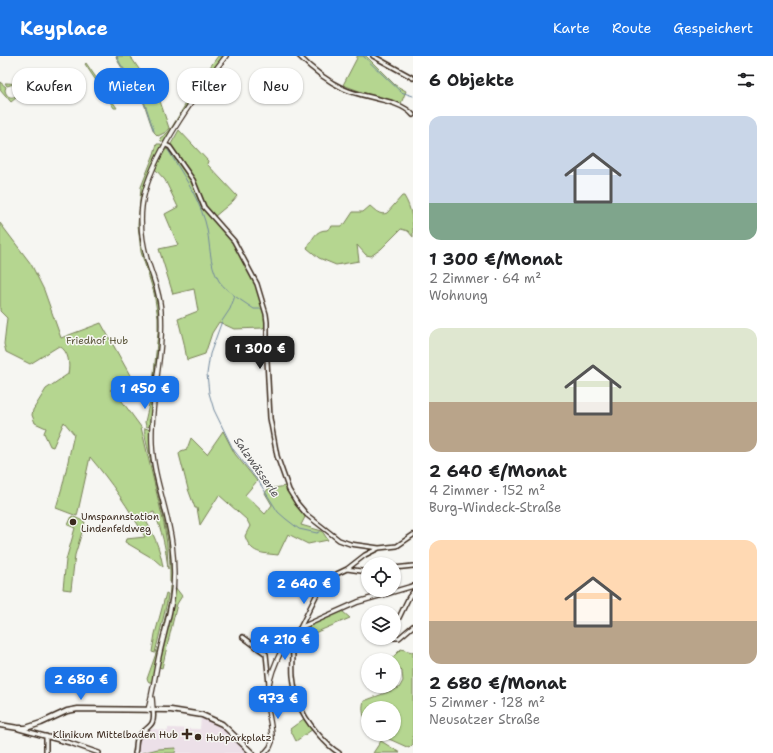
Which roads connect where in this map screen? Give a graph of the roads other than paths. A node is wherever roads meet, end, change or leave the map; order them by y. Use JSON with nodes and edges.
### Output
{"nodes":[{"id":1,"x":299,"y":56,"type":"edge"},
{"id":2,"x":372,"y":56,"type":"edge"},
{"id":3,"x":226,"y":57,"type":"edge"},
{"id":4,"x":413,"y":78,"type":"edge"},
{"id":5,"x":413,"y":116,"type":"edge"},
{"id":6,"x":166,"y":145,"type":"junction"},
{"id":7,"x":413,"y":535,"type":"edge"},
{"id":8,"x":380,"y":548,"type":"junction"},
{"id":9,"x":413,"y":566,"type":"edge"},
{"id":10,"x":401,"y":567,"type":"edge"},
{"id":11,"x":347,"y":569,"type":"junction"},
{"id":12,"x":361,"y":571,"type":"edge"},
{"id":13,"x":413,"y":586,"type":"edge"},
{"id":14,"x":413,"y":592,"type":"edge"},
{"id":15,"x":401,"y":614,"type":"edge"},
{"id":16,"x":413,"y":626,"type":"edge"},
{"id":17,"x":300,"y":628,"type":"junction"},
{"id":18,"x":243,"y":637,"type":"dead end"},
{"id":19,"x":401,"y":637,"type":"edge"},
{"id":20,"x":288,"y":642,"type":"junction"},
{"id":21,"x":269,"y":675,"type":"junction"},
{"id":22,"x":151,"y":710,"type":"junction"},
{"id":23,"x":0,"y":725,"type":"edge"},
{"id":24,"x":18,"y":728,"type":"junction"},
{"id":25,"x":46,"y":736,"type":"junction"},
{"id":26,"x":46,"y":753,"type":"edge"},
{"id":27,"x":99,"y":753,"type":"edge"},
{"id":28,"x":135,"y":753,"type":"edge"},
{"id":29,"x":252,"y":753,"type":"edge"},
{"id":30,"x":265,"y":753,"type":"edge"},
{"id":31,"x":340,"y":753,"type":"edge"}],
"edges":[{"from":1,"to":5,"type":"street"},
{"from":2,"to":4,"type":"street"},
{"from":3,"to":6,"type":"street"},
{"from":6,"to":8,"type":"street"},
{"from":6,"to":22,"type":"street"},
{"from":7,"to":8,"type":"street"},
{"from":8,"to":11,"type":"street"},
{"from":9,"to":10,"type":"street"},
{"from":11,"to":12,"type":"street"},
{"from":11,"to":17,"type":"street"},
{"from":13,"to":17,"type":"street"},
{"from":14,"to":15,"type":"street"},
{"from":16,"to":19,"type":"street"},
{"from":17,"to":20,"type":"street"},
{"from":18,"to":21,"type":"street"},
{"from":20,"to":21,"type":"street"},
{"from":20,"to":31,"type":"street"},
{"from":21,"to":30,"type":"street"},
{"from":22,"to":24,"type":"main road"},
{"from":22,"to":28,"type":"street"},
{"from":22,"to":29,"type":"main road"},
{"from":23,"to":24,"type":"main road"},
{"from":24,"to":25,"type":"street"},
{"from":25,"to":26,"type":"street"},
{"from":25,"to":27,"type":"street"}]}
